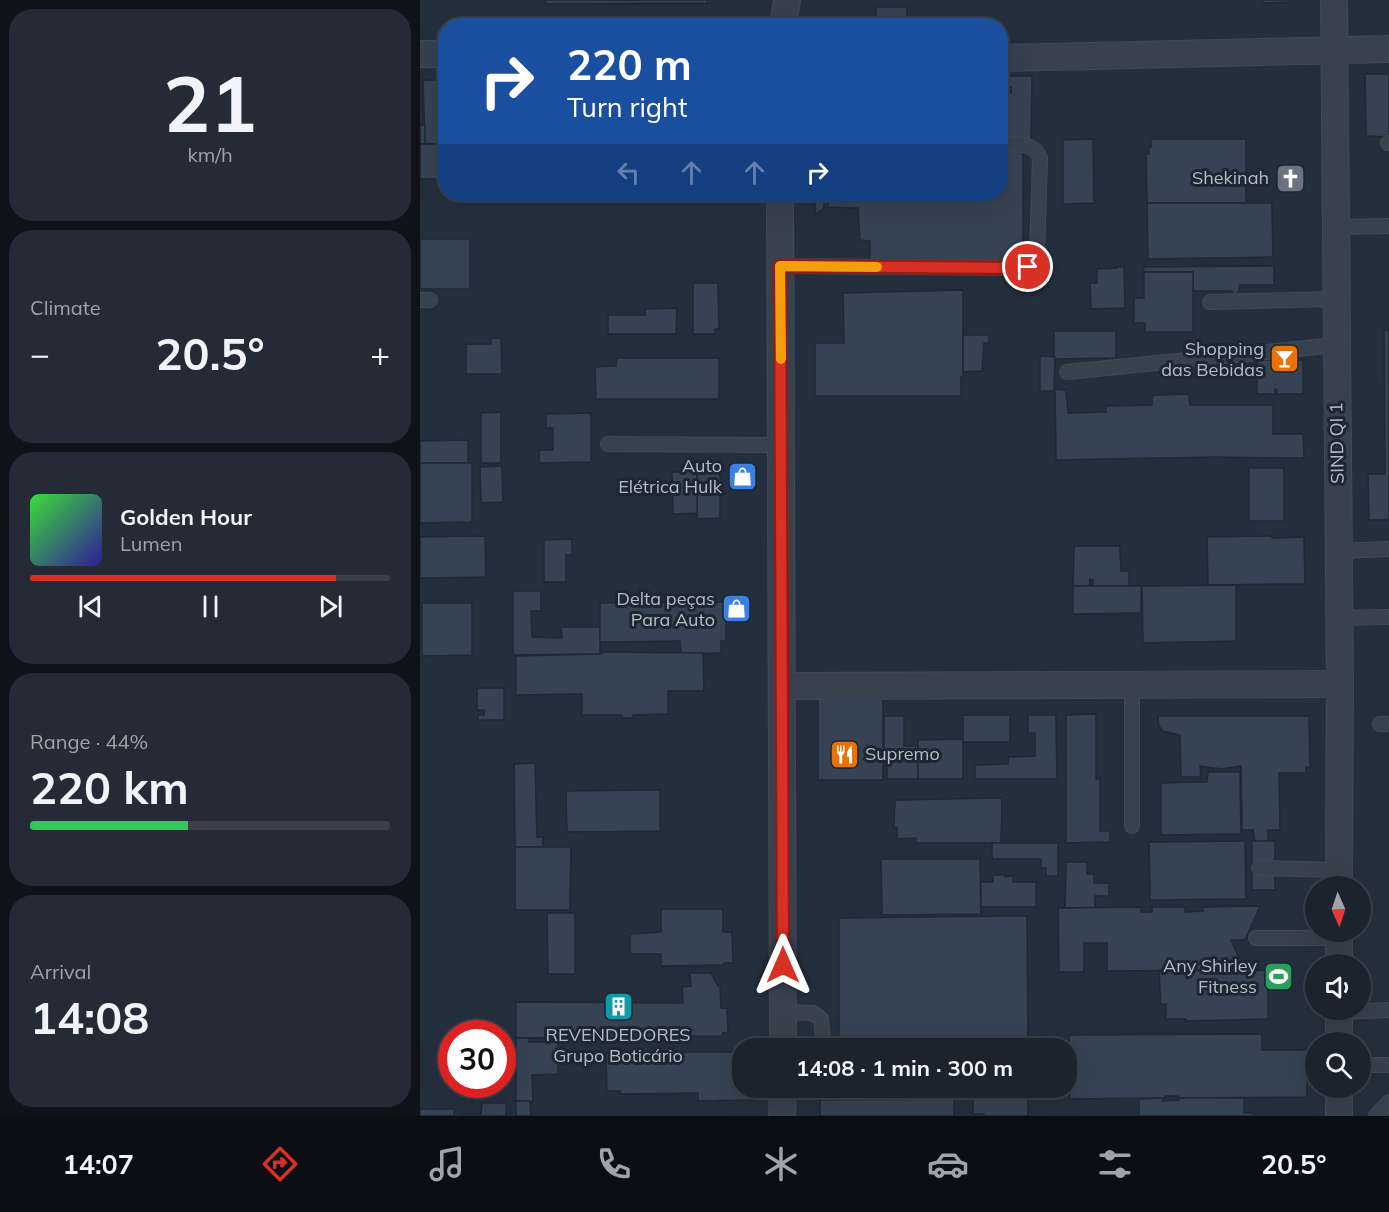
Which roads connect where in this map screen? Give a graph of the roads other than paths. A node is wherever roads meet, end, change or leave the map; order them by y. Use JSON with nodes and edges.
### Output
{"nodes":[{"id":1,"x":787,"y":0,"type":"edge"},
{"id":2,"x":1334,"y":0,"type":"edge"},
{"id":3,"x":784,"y":18,"type":"edge"},
{"id":4,"x":1333,"y":49,"type":"junction"},
{"id":5,"x":1389,"y":49,"type":"edge"},
{"id":6,"x":420,"y":54,"type":"edge"},
{"id":7,"x":438,"y":54,"type":"edge"},
{"id":8,"x":1008,"y":58,"type":"edge"},
{"id":9,"x":1008,"y":145,"type":"edge"},
{"id":10,"x":780,"y":201,"type":"edge"},
{"id":11,"x":1389,"y":226,"type":"edge"},
{"id":12,"x":1335,"y":227,"type":"junction"},
{"id":13,"x":780,"y":266,"type":"junction"},
{"id":14,"x":1336,"y":299,"type":"junction"},
{"id":15,"x":1210,"y":302,"type":"dead end"},
{"id":16,"x":1336,"y":345,"type":"junction"},
{"id":17,"x":1067,"y":372,"type":"dead end"},
{"id":18,"x":608,"y":444,"type":"dead end"},
{"id":19,"x":781,"y":445,"type":"junction"},
{"id":20,"x":1389,"y":549,"type":"edge"},
{"id":21,"x":1338,"y":551,"type":"junction"},
{"id":22,"x":1389,"y":617,"type":"edge"},
{"id":23,"x":1339,"y":618,"type":"junction"},
{"id":24,"x":1132,"y":684,"type":"junction"},
{"id":25,"x":1340,"y":684,"type":"junction"},
{"id":26,"x":783,"y":686,"type":"junction"},
{"id":27,"x":1132,"y":826,"type":"dead end"},
{"id":28,"x":1260,"y":868,"type":"dead end"},
{"id":29,"x":1323,"y":876,"type":"edge"},
{"id":30,"x":1339,"y":876,"type":"edge"},
{"id":31,"x":1305,"y":936,"type":"edge"},
{"id":32,"x":1256,"y":938,"type":"dead end"},
{"id":33,"x":1371,"y":1010,"type":"edge"},
{"id":34,"x":1389,"y":1010,"type":"edge"},
{"id":35,"x":783,"y":1012,"type":"junction"},
{"id":36,"x":783,"y":1038,"type":"edge"},
{"id":37,"x":823,"y":1038,"type":"edge"},
{"id":38,"x":1371,"y":1065,"type":"edge"},
{"id":39,"x":1389,"y":1065,"type":"edge"},
{"id":40,"x":1339,"y":1098,"type":"edge"},
{"id":41,"x":1389,"y":1102,"type":"edge"},
{"id":42,"x":1339,"y":1116,"type":"edge"},
{"id":43,"x":1376,"y":1116,"type":"edge"}],
"edges":[{"from":1,"to":3,"type":"street"},
{"from":2,"to":4,"type":"street","name":"SIND QI 1"},
{"from":4,"to":5,"type":"street"},
{"from":4,"to":8,"type":"street"},
{"from":4,"to":12,"type":"street","name":"SIND QI 1"},
{"from":6,"to":7,"type":"street"},
{"from":9,"to":13,"type":"lane"},
{"from":10,"to":13,"type":"street"},
{"from":11,"to":12,"type":"lane"},
{"from":12,"to":14,"type":"street","name":"SIND QI 1"},
{"from":13,"to":19,"type":"street"},
{"from":14,"to":15,"type":"lane"},
{"from":14,"to":16,"type":"street","name":"SIND QI 1"},
{"from":16,"to":17,"type":"lane"},
{"from":16,"to":21,"type":"street","name":"SIND QI 1"},
{"from":18,"to":19,"type":"lane"},
{"from":19,"to":26,"type":"street"},
{"from":20,"to":21,"type":"lane"},
{"from":21,"to":23,"type":"street","name":"SIND QI 1"},
{"from":22,"to":23,"type":"lane"},
{"from":23,"to":25,"type":"street","name":"SIND QI 1"},
{"from":24,"to":25,"type":"street"},
{"from":24,"to":26,"type":"street"},
{"from":24,"to":27,"type":"lane"},
{"from":25,"to":30,"type":"street","name":"SIND QI 1"},
{"from":26,"to":35,"type":"street"},
{"from":28,"to":29,"type":"lane"},
{"from":31,"to":32,"type":"lane"},
{"from":33,"to":34,"type":"lane"},
{"from":35,"to":36,"type":"street"},
{"from":35,"to":37,"type":"lane"},
{"from":38,"to":39,"type":"lane"},
{"from":40,"to":42,"type":"street"},
{"from":41,"to":43,"type":"lane"}]}
